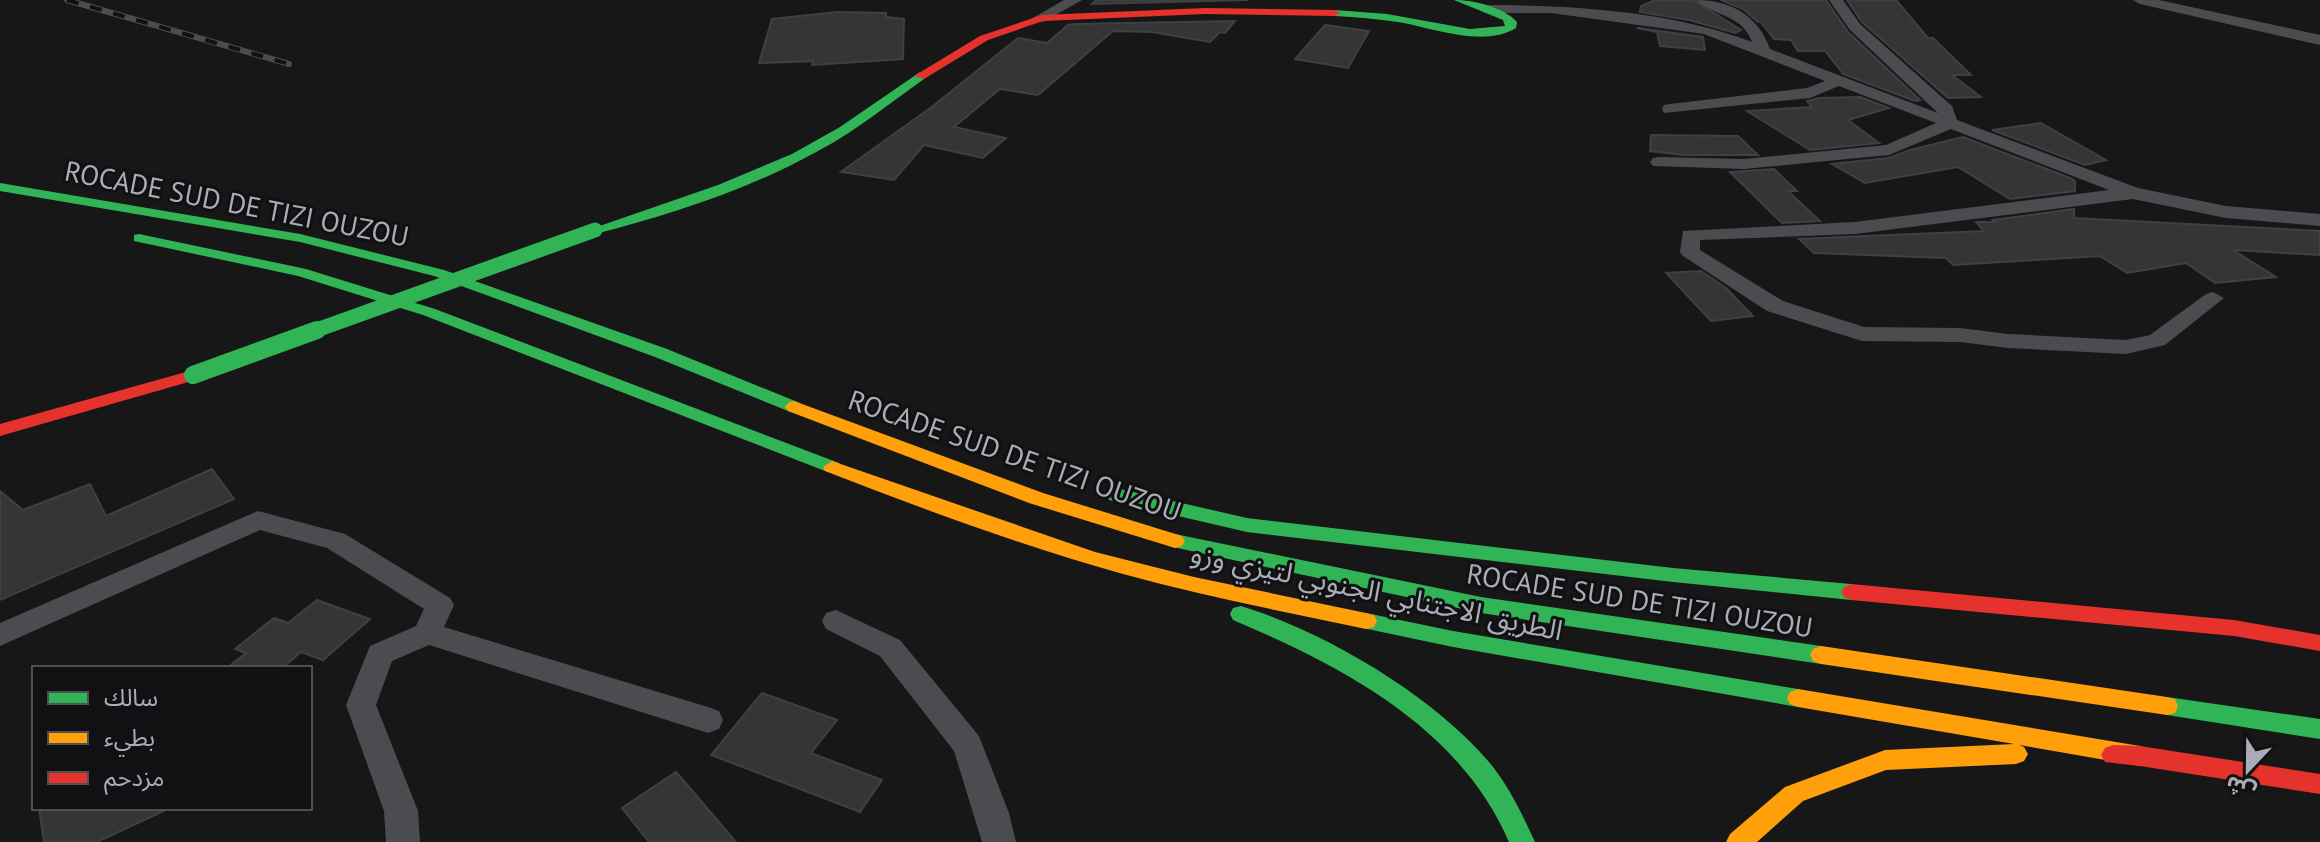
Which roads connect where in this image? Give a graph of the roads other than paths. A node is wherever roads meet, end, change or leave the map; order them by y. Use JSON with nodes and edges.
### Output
{"nodes":[{"id":1,"x":1075,"y":0,"type":"edge"},
{"id":2,"x":1459,"y":0,"type":"edge"},
{"id":3,"x":1703,"y":0,"type":"edge"},
{"id":4,"x":1836,"y":0,"type":"edge"},
{"id":5,"x":2140,"y":0,"type":"edge"},
{"id":6,"x":1485,"y":9,"type":"junction"},
{"id":7,"x":1038,"y":19,"type":"junction"},
{"id":8,"x":2320,"y":40,"type":"edge"},
{"id":9,"x":1762,"y":49,"type":"junction"},
{"id":10,"x":1838,"y":81,"type":"junction"},
{"id":11,"x":1670,"y":109,"type":"dead end"},
{"id":12,"x":1949,"y":124,"type":"junction"},
{"id":13,"x":1659,"y":162,"type":"dead end"},
{"id":14,"x":0,"y":187,"type":"edge"},
{"id":15,"x":2133,"y":193,"type":"junction"},
{"id":16,"x":2320,"y":220,"type":"edge"},
{"id":17,"x":124,"y":235,"type":"dead end"},
{"id":18,"x":2213,"y":298,"type":"dead end"},
{"id":19,"x":626,"y":388,"type":"joint"},
{"id":20,"x":0,"y":430,"type":"edge"},
{"id":21,"x":887,"y":444,"type":"junction"},
{"id":22,"x":1037,"y":478,"type":"dead end"},
{"id":23,"x":1097,"y":491,"type":"dead end"},
{"id":24,"x":1093,"y":558,"type":"junction"},
{"id":25,"x":836,"y":621,"type":"dead end"},
{"id":26,"x":427,"y":633,"type":"junction"},
{"id":27,"x":0,"y":635,"type":"edge"},
{"id":28,"x":2320,"y":643,"type":"edge"},
{"id":29,"x":708,"y":720,"type":"dead end"},
{"id":30,"x":2320,"y":729,"type":"edge"},
{"id":31,"x":2140,"y":756,"type":"junction"},
{"id":32,"x":2320,"y":784,"type":"edge"},
{"id":33,"x":403,"y":842,"type":"edge"},
{"id":34,"x":999,"y":842,"type":"edge"},
{"id":35,"x":1522,"y":842,"type":"edge"},
{"id":36,"x":1739,"y":842,"type":"edge"}],
"edges":[{"from":1,"to":7,"type":"street"},
{"from":2,"to":6,"type":"main road"},
{"from":3,"to":9,"type":"street"},
{"from":4,"to":12,"type":"street"},
{"from":5,"to":8,"type":"street"},
{"from":6,"to":7,"type":"main road"},
{"from":6,"to":9,"type":"street"},
{"from":7,"to":20,"type":"main road","bridge":true},
{"from":9,"to":10,"type":"street"},
{"from":10,"to":11,"type":"street"},
{"from":10,"to":12,"type":"street"},
{"from":12,"to":13,"type":"street"},
{"from":12,"to":15,"type":"street"},
{"from":14,"to":21,"type":"main road","name":"ROCADE SUD DE TIZI OUZOU"},
{"from":15,"to":16,"type":"street"},
{"from":15,"to":18,"type":"street"},
{"from":17,"to":19,"type":"main road","name":"ROCADE SUD DE TIZI OUZOU"},
{"from":19,"to":24,"type":"main road","name":"الطريق الاجتنابي الجنوبي لتيزي وزو"},
{"from":21,"to":22,"type":"main road"},
{"from":21,"to":30,"type":"main road","name":"ROCADE SUD DE TIZI OUZOU"},
{"from":23,"to":28,"type":"main road"},
{"from":24,"to":31,"type":"main road","name":"الطريق الاجتنابي الجنوبي لتيزي وزو"},
{"from":24,"to":35,"type":"main road"},
{"from":25,"to":34,"type":"street"},
{"from":26,"to":27,"type":"street"},
{"from":26,"to":29,"type":"street"},
{"from":26,"to":33,"type":"street"},
{"from":31,"to":32,"type":"main road"},
{"from":31,"to":36,"type":"main road"}]}
